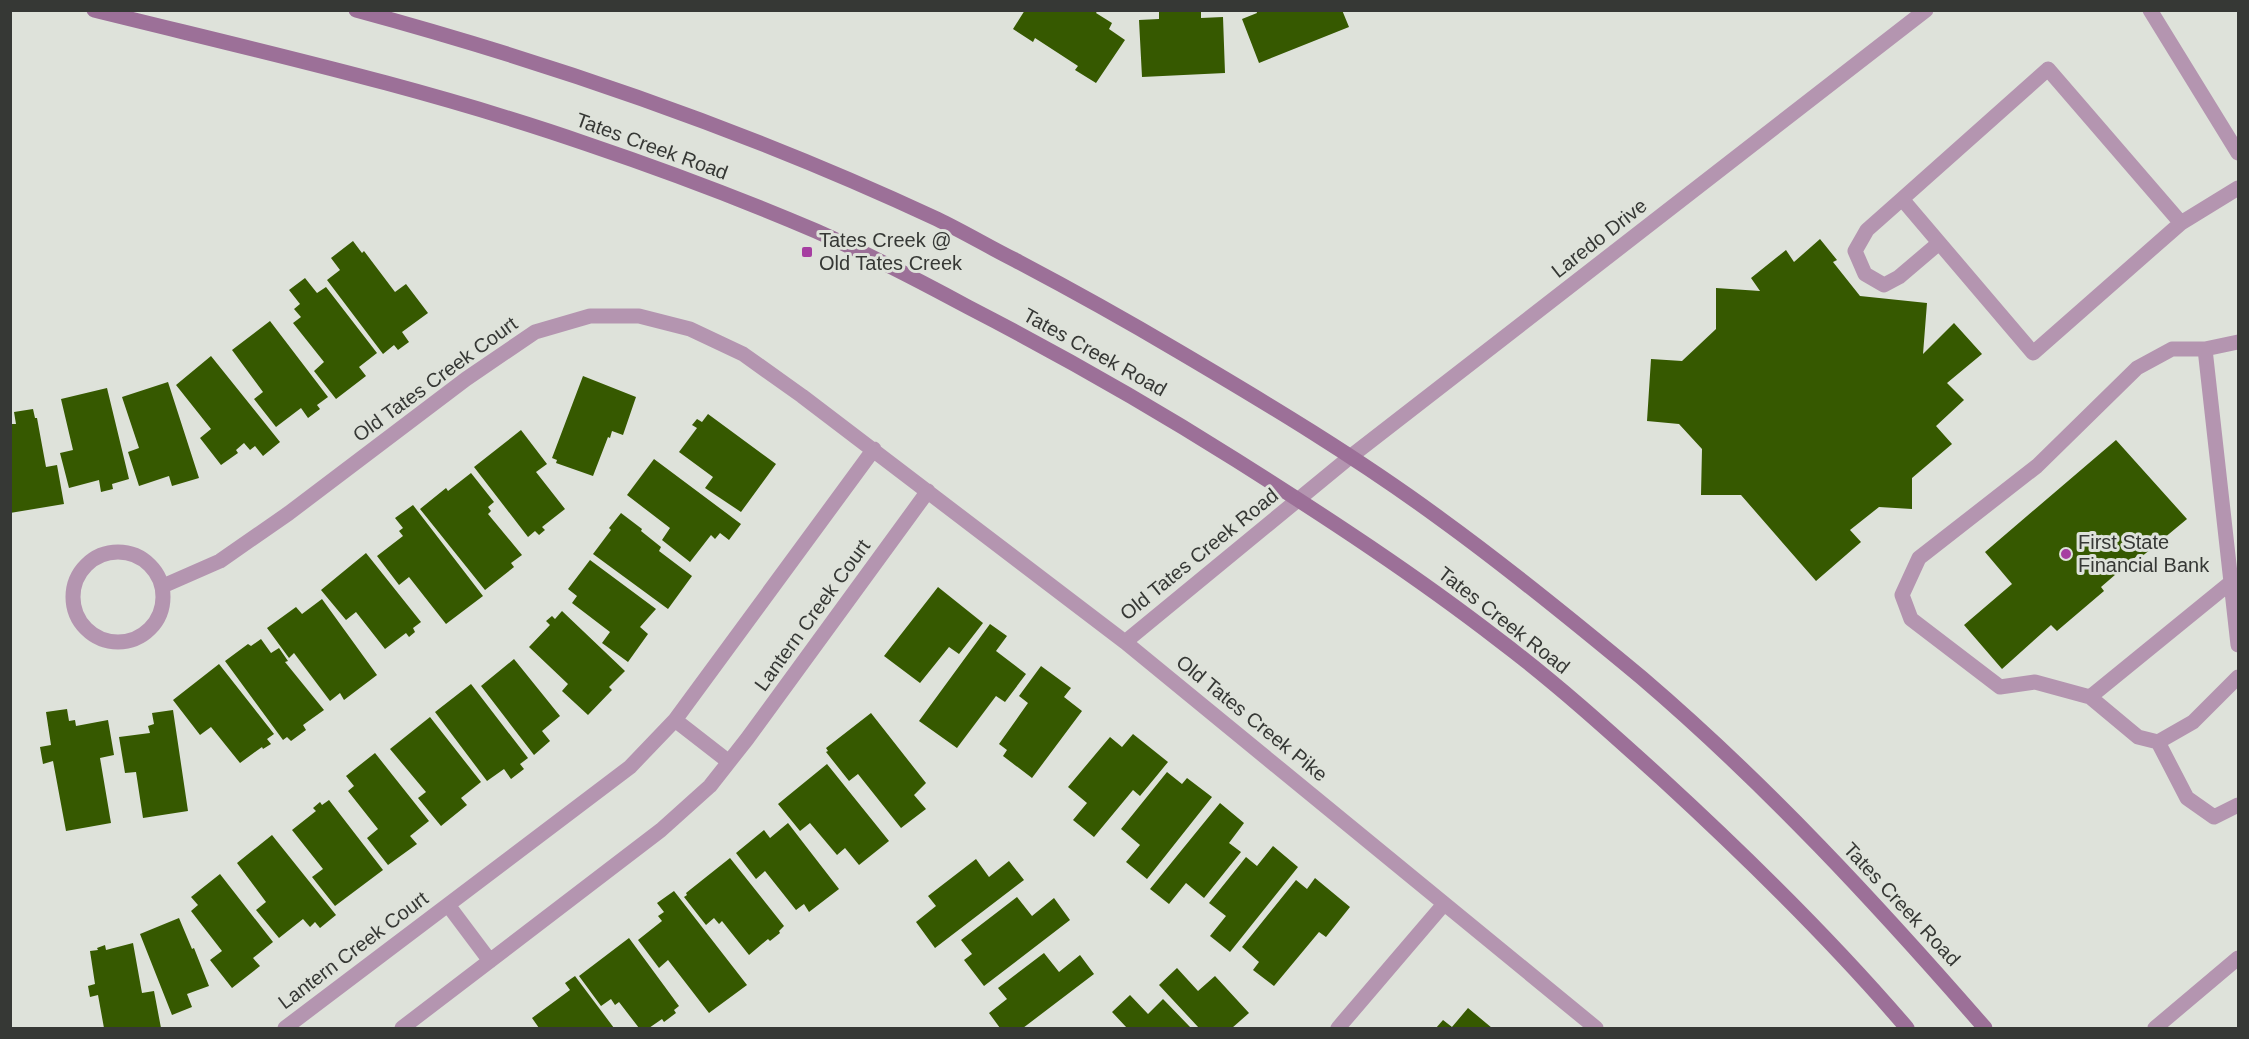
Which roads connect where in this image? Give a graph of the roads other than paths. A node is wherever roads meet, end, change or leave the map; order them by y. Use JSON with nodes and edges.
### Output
{"nodes":[{"id":1,"x":94,"y":10,"type":"edge"},
{"id":2,"x":356,"y":10,"type":"edge"},
{"id":3,"x":1926,"y":10,"type":"edge"},
{"id":4,"x":2150,"y":10,"type":"edge"},
{"id":5,"x":2238,"y":153,"type":"edge"},
{"id":6,"x":2238,"y":188,"type":"edge"},
{"id":7,"x":1902,"y":199,"type":"junction"},
{"id":8,"x":2181,"y":223,"type":"junction"},
{"id":9,"x":1939,"y":243,"type":"junction"},
{"id":10,"x":2238,"y":342,"type":"edge"},
{"id":11,"x":2205,"y":349,"type":"junction"},
{"id":12,"x":874,"y":449,"type":"junction"},
{"id":13,"x":1350,"y":457,"type":"junction"},
{"id":14,"x":928,"y":491,"type":"junction"},
{"id":15,"x":1299,"y":500,"type":"junction"},
{"id":16,"x":2230,"y":584,"type":"junction"},
{"id":17,"x":163,"y":586,"type":"junction"},
{"id":18,"x":1125,"y":642,"type":"junction"},
{"id":19,"x":2238,"y":645,"type":"edge"},
{"id":20,"x":2238,"y":678,"type":"edge"},
{"id":21,"x":2090,"y":697,"type":"junction"},
{"id":22,"x":675,"y":720,"type":"junction"},
{"id":23,"x":2158,"y":742,"type":"junction"},
{"id":24,"x":729,"y":762,"type":"junction"},
{"id":25,"x":2238,"y":805,"type":"edge"},
{"id":26,"x":1444,"y":904,"type":"junction"},
{"id":27,"x":448,"y":905,"type":"junction"},
{"id":28,"x":2238,"y":958,"type":"edge"},
{"id":29,"x":490,"y":961,"type":"junction"},
{"id":30,"x":285,"y":1029,"type":"edge"},
{"id":31,"x":402,"y":1029,"type":"edge"},
{"id":32,"x":1338,"y":1029,"type":"edge"},
{"id":33,"x":1596,"y":1029,"type":"edge"},
{"id":34,"x":1907,"y":1029,"type":"edge"},
{"id":35,"x":1985,"y":1029,"type":"edge"},
{"id":36,"x":2155,"y":1029,"type":"edge"}],
"edges":[{"from":1,"to":15,"type":"main road","name":"Tates Creek Road"},
{"from":2,"to":13,"type":"main road","name":"Tates Creek Road"},
{"from":3,"to":13,"type":"street","name":"Laredo Drive"},
{"from":4,"to":5,"type":"street"},
{"from":6,"to":8,"type":"street"},
{"from":7,"to":8,"type":"street"},
{"from":7,"to":9,"type":"street"},
{"from":7,"to":9,"type":"street"},
{"from":8,"to":9,"type":"street"},
{"from":10,"to":11,"type":"street"},
{"from":11,"to":16,"type":"street"},
{"from":11,"to":21,"type":"street"},
{"from":12,"to":14,"type":"street","name":"Old Tates Creek Pike"},
{"from":12,"to":17,"type":"street","name":"Old Tates Creek Court"},
{"from":12,"to":22,"type":"street","name":"Lantern Creek Court"},
{"from":13,"to":15,"type":"street","name":"Laredo Drive"},
{"from":13,"to":35,"type":"main road","name":"Tates Creek Road"},
{"from":14,"to":18,"type":"street","name":"Old Tates Creek Pike"},
{"from":14,"to":24,"type":"street","name":"Lantern Creek Court"},
{"from":15,"to":18,"type":"street","name":"Old Tates Creek Road"},
{"from":15,"to":34,"type":"main road","name":"Tates Creek Road"},
{"from":16,"to":19,"type":"street"},
{"from":16,"to":21,"type":"street"},
{"from":17,"to":17,"type":"street"},
{"from":18,"to":26,"type":"street","name":"Old Tates Creek Pike"},
{"from":20,"to":23,"type":"street"},
{"from":21,"to":23,"type":"street"},
{"from":22,"to":24,"type":"street"},
{"from":22,"to":27,"type":"street","name":"Lantern Creek Court"},
{"from":23,"to":25,"type":"street"},
{"from":24,"to":29,"type":"street","name":"Lantern Creek Court"},
{"from":26,"to":32,"type":"street"},
{"from":26,"to":33,"type":"street","name":"Old Tates Creek Pike"},
{"from":27,"to":29,"type":"street","name":"Lantern Creek Court"},
{"from":27,"to":30,"type":"street","name":"Lantern Creek Court"},
{"from":28,"to":36,"type":"street"},
{"from":29,"to":31,"type":"street","name":"Lantern Creek Court"}]}
